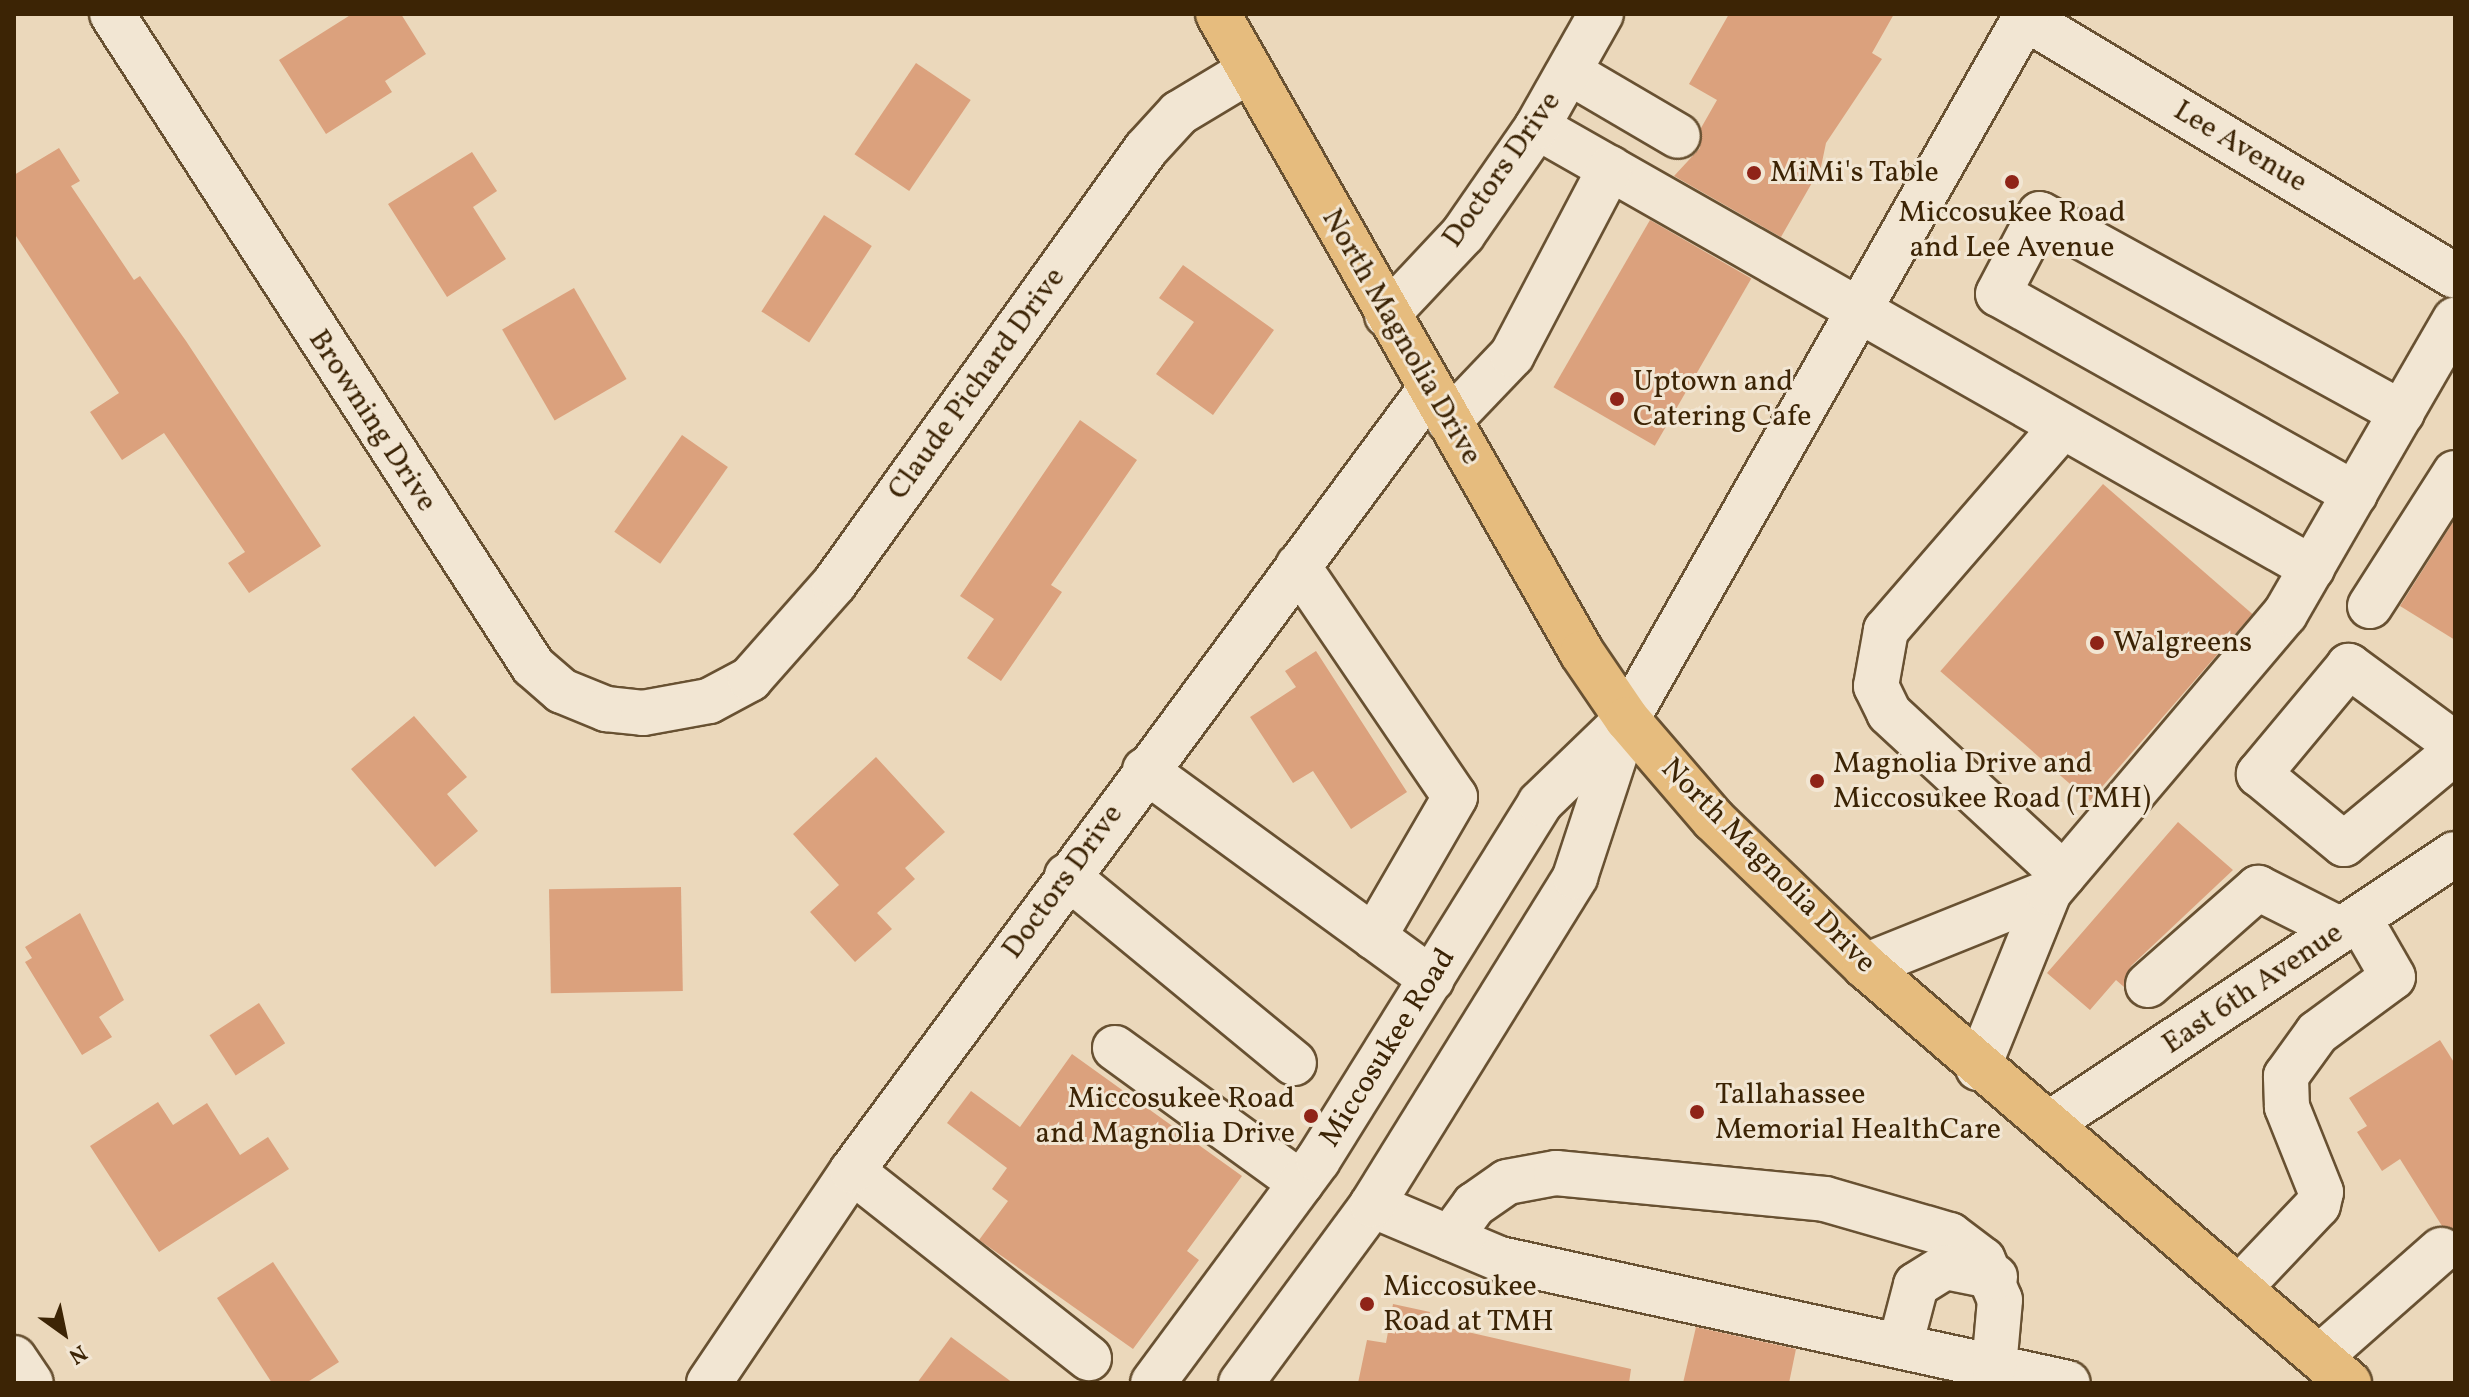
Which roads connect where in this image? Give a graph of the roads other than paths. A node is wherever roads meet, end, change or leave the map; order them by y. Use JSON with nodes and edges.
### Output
{"nodes":[{"id":1,"x":1218,"y":14,"type":"edge"},
{"id":2,"x":1601,"y":14,"type":"edge"},
{"id":3,"x":117,"y":16,"type":"edge"},
{"id":4,"x":2026,"y":16,"type":"edge"},
{"id":5,"x":1249,"y":71,"type":"junction"},
{"id":6,"x":1569,"y":72,"type":"junction"},
{"id":7,"x":1537,"y":127,"type":"junction"},
{"id":8,"x":1678,"y":136,"type":"dead end"},
{"id":9,"x":1610,"y":168,"type":"junction"},
{"id":10,"x":2455,"y":276,"type":"edge"},
{"id":11,"x":1855,"y":311,"type":"junction"},
{"id":12,"x":1387,"y":315,"type":"junction"},
{"id":13,"x":2455,"y":320,"type":"edge"},
{"id":14,"x":1440,"y":405,"type":"junction"},
{"id":15,"x":2402,"y":413,"type":"junction"},
{"id":16,"x":2062,"y":427,"type":"junction"},
{"id":17,"x":2455,"y":473,"type":"edge"},
{"id":18,"x":2355,"y":494,"type":"junction"},
{"id":19,"x":1298,"y":566,"type":"junction"},
{"id":20,"x":2312,"y":568,"type":"junction"},
{"id":21,"x":2370,"y":606,"type":"dead end"},
{"id":22,"x":709,"y":701,"type":"joint"},
{"id":23,"x":1627,"y":719,"type":"junction"},
{"id":24,"x":2455,"y":744,"type":"edge"},
{"id":25,"x":2455,"y":752,"type":"edge"},
{"id":26,"x":1145,"y":770,"type":"junction"},
{"id":27,"x":2455,"y":854,"type":"edge"},
{"id":28,"x":1067,"y":876,"type":"junction"},
{"id":29,"x":2056,"y":883,"type":"junction"},
{"id":30,"x":2350,"y":924,"type":"junction"},
{"id":31,"x":1374,"y":937,"type":"junction"},
{"id":32,"x":1865,"y":966,"type":"junction"},
{"id":33,"x":1432,"y":979,"type":"junction"},
{"id":34,"x":2148,"y":985,"type":"dead end"},
{"id":35,"x":1115,"y":1048,"type":"dead end"},
{"id":36,"x":1294,"y":1063,"type":"dead end"},
{"id":37,"x":1978,"y":1068,"type":"junction"},
{"id":38,"x":2050,"y":1123,"type":"junction"},
{"id":39,"x":852,"y":1171,"type":"junction"},
{"id":40,"x":1301,"y":1183,"type":"junction"},
{"id":41,"x":1372,"y":1205,"type":"junction"},
{"id":42,"x":1450,"y":1238,"type":"junction"},
{"id":43,"x":2441,"y":1250,"type":"dead end"},
{"id":44,"x":1995,"y":1277,"type":"junction"},
{"id":45,"x":2242,"y":1285,"type":"junction"},
{"id":46,"x":1900,"y":1346,"type":"junction"},
{"id":47,"x":14,"y":1358,"type":"edge"},
{"id":48,"x":1089,"y":1358,"type":"dead end"},
{"id":49,"x":1994,"y":1367,"type":"junction"},
{"id":50,"x":2336,"y":1369,"type":"edge"},
{"id":51,"x":31,"y":1383,"type":"edge"},
{"id":52,"x":709,"y":1383,"type":"edge"},
{"id":53,"x":1153,"y":1383,"type":"edge"},
{"id":54,"x":1241,"y":1383,"type":"edge"},
{"id":55,"x":2068,"y":1383,"type":"edge"}],
"edges":[{"from":1,"to":5,"type":"main road","name":"North Magnolia Drive"},
{"from":2,"to":6,"type":"street","name":"Doctors Drive"},
{"from":3,"to":22,"type":"street","name":"Browning Drive"},
{"from":4,"to":10,"type":"street","name":"Lee Avenue"},
{"from":4,"to":11,"type":"street","name":"Miccosukee Road"},
{"from":5,"to":12,"type":"main road","name":"North Magnolia Drive"},
{"from":5,"to":22,"type":"street","name":"Claude Pichard Drive"},
{"from":6,"to":7,"type":"street","name":"Doctors Drive"},
{"from":6,"to":8,"type":"street"},
{"from":7,"to":9,"type":"street"},
{"from":7,"to":12,"type":"street","name":"Doctors Drive"},
{"from":9,"to":11,"type":"street"},
{"from":9,"to":14,"type":"street","name":"Doctors Drive"},
{"from":11,"to":16,"type":"street"},
{"from":11,"to":23,"type":"street","name":"Miccosukee Road"},
{"from":12,"to":14,"type":"main road","name":"North Magnolia Drive"},
{"from":13,"to":15,"type":"street"},
{"from":14,"to":19,"type":"street","name":"Doctors Drive"},
{"from":14,"to":23,"type":"main road","name":"North Magnolia Drive"},
{"from":15,"to":18,"type":"street"},
{"from":15,"to":18,"type":"street"},
{"from":16,"to":20,"type":"street"},
{"from":16,"to":29,"type":"street"},
{"from":17,"to":21,"type":"street"},
{"from":18,"to":20,"type":"street"},
{"from":19,"to":26,"type":"street","name":"Doctors Drive"},
{"from":19,"to":31,"type":"street"},
{"from":20,"to":29,"type":"street"},
{"from":23,"to":32,"type":"main road","name":"North Magnolia Drive"},
{"from":23,"to":33,"type":"street","name":"Miccosukee Road"},
{"from":23,"to":41,"type":"street","name":"Miccosukee Road"},
{"from":24,"to":25,"type":"street"},
{"from":26,"to":28,"type":"street","name":"Doctors Drive"},
{"from":26,"to":31,"type":"street"},
{"from":27,"to":30,"type":"street","name":"East 6th Avenue"},
{"from":28,"to":36,"type":"street"},
{"from":28,"to":39,"type":"street","name":"Doctors Drive"},
{"from":29,"to":32,"type":"street"},
{"from":29,"to":37,"type":"street"},
{"from":30,"to":34,"type":"street"},
{"from":30,"to":38,"type":"street","name":"East 6th Avenue"},
{"from":30,"to":45,"type":"street"},
{"from":31,"to":33,"type":"street"},
{"from":32,"to":37,"type":"main road","name":"North Magnolia Drive"},
{"from":33,"to":40,"type":"street","name":"Miccosukee Road"},
{"from":35,"to":40,"type":"street"},
{"from":37,"to":38,"type":"main road","name":"North Magnolia Drive"},
{"from":38,"to":45,"type":"main road","name":"North Magnolia Drive"},
{"from":39,"to":48,"type":"street"},
{"from":39,"to":52,"type":"street","name":"Doctors Drive"},
{"from":40,"to":53,"type":"street","name":"Miccosukee Road"},
{"from":41,"to":42,"type":"street"},
{"from":41,"to":54,"type":"street","name":"Miccosukee Road"},
{"from":42,"to":44,"type":"street"},
{"from":42,"to":46,"type":"street"},
{"from":43,"to":50,"type":"street"},
{"from":44,"to":46,"type":"street"},
{"from":44,"to":49,"type":"street"},
{"from":45,"to":50,"type":"main road","name":"North Magnolia Drive"},
{"from":46,"to":49,"type":"street"},
{"from":47,"to":51,"type":"street"},
{"from":49,"to":55,"type":"street"}]}
